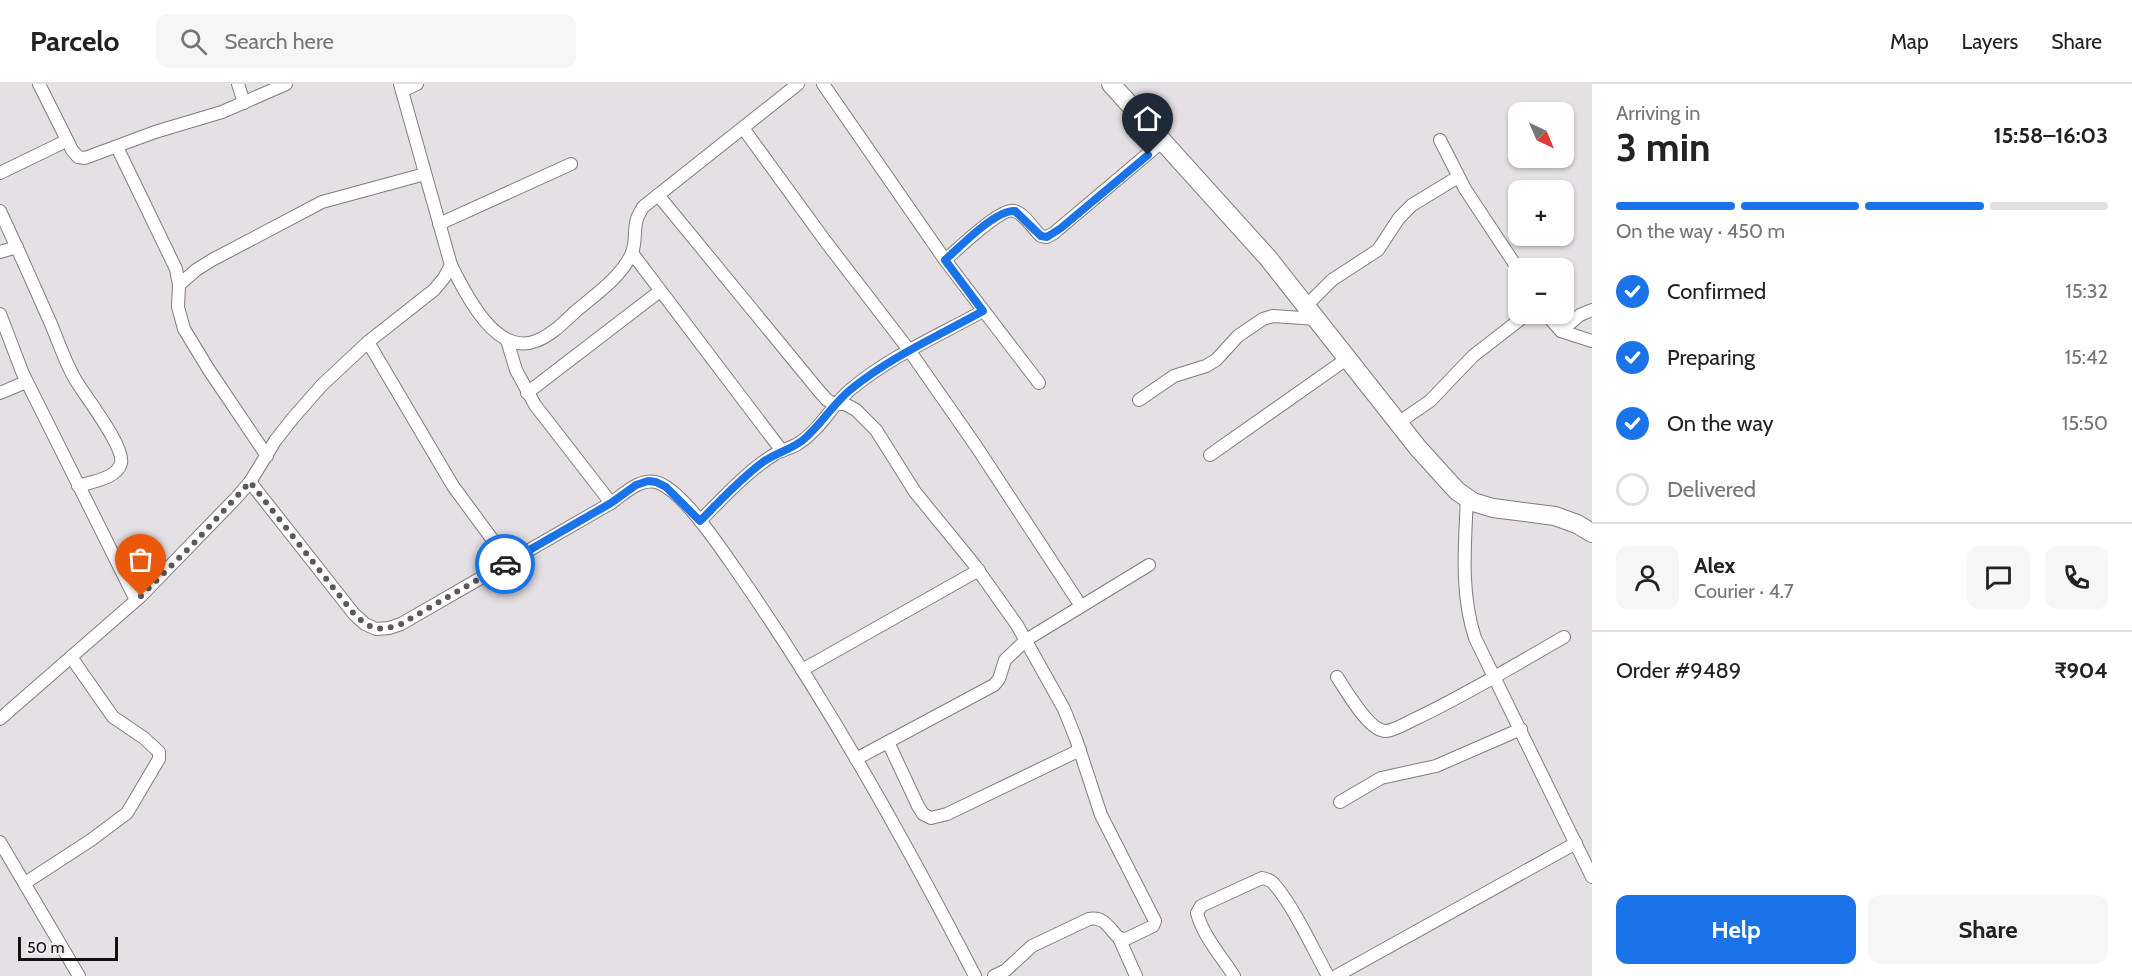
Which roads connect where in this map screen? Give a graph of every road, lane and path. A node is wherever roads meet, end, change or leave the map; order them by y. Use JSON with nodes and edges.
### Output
{"nodes":[{"id":1,"x":39,"y":84,"type":"edge"},
{"id":2,"x":238,"y":84,"type":"edge"},
{"id":3,"x":286,"y":84,"type":"edge"},
{"id":4,"x":417,"y":84,"type":"edge"},
{"id":5,"x":777,"y":84,"type":"edge"},
{"id":6,"x":798,"y":84,"type":"edge"},
{"id":7,"x":823,"y":84,"type":"edge"},
{"id":8,"x":1111,"y":84,"type":"edge"},
{"id":9,"x":401,"y":88,"type":"edge"},
{"id":10,"x":784,"y":96,"type":"junction"},
{"id":11,"x":244,"y":103,"type":"junction"},
{"id":12,"x":743,"y":128,"type":"junction"},
{"id":13,"x":1440,"y":140,"type":"dead end"},
{"id":14,"x":66,"y":141,"type":"junction"},
{"id":15,"x":1163,"y":141,"type":"junction"},
{"id":16,"x":117,"y":147,"type":"junction"},
{"id":17,"x":572,"y":164,"type":"dead end"},
{"id":18,"x":0,"y":172,"type":"edge"},
{"id":19,"x":425,"y":174,"type":"junction"},
{"id":20,"x":1458,"y":177,"type":"junction"},
{"id":21,"x":658,"y":195,"type":"junction"},
{"id":22,"x":0,"y":211,"type":"edge"},
{"id":23,"x":439,"y":224,"type":"junction"},
{"id":24,"x":17,"y":247,"type":"junction"},
{"id":25,"x":0,"y":252,"type":"edge"},
{"id":26,"x":632,"y":253,"type":"junction"},
{"id":27,"x":1511,"y":258,"type":"edge"},
{"id":28,"x":945,"y":260,"type":"junction"},
{"id":29,"x":451,"y":265,"type":"junction"},
{"id":30,"x":180,"y":285,"type":"junction"},
{"id":31,"x":660,"y":291,"type":"junction"},
{"id":32,"x":1592,"y":309,"type":"edge"},
{"id":33,"x":983,"y":311,"type":"junction"},
{"id":34,"x":1312,"y":312,"type":"junction"},
{"id":35,"x":0,"y":314,"type":"edge"},
{"id":36,"x":1514,"y":324,"type":"edge"},
{"id":37,"x":1555,"y":324,"type":"edge"},
{"id":38,"x":1561,"y":331,"type":"junction"},
{"id":39,"x":507,"y":340,"type":"junction"},
{"id":40,"x":1592,"y":341,"type":"edge"},
{"id":41,"x":368,"y":342,"type":"junction"},
{"id":42,"x":909,"y":350,"type":"junction"},
{"id":43,"x":1348,"y":358,"type":"junction"},
{"id":44,"x":26,"y":382,"type":"junction"},
{"id":45,"x":1039,"y":383,"type":"dead end"},
{"id":46,"x":0,"y":393,"type":"edge"},
{"id":47,"x":527,"y":393,"type":"junction"},
{"id":48,"x":1139,"y":400,"type":"dead end"},
{"id":49,"x":835,"y":404,"type":"junction"},
{"id":50,"x":1398,"y":423,"type":"junction"},
{"id":51,"x":782,"y":451,"type":"junction"},
{"id":52,"x":1210,"y":455,"type":"dead end"},
{"id":53,"x":267,"y":456,"type":"junction"},
{"id":54,"x":250,"y":482,"type":"junction"},
{"id":55,"x":78,"y":486,"type":"junction"},
{"id":56,"x":1467,"y":497,"type":"junction"},
{"id":57,"x":611,"y":503,"type":"junction"},
{"id":58,"x":700,"y":521,"type":"junction"},
{"id":59,"x":1592,"y":533,"type":"edge"},
{"id":60,"x":509,"y":562,"type":"junction"},
{"id":61,"x":1149,"y":565,"type":"dead end"},
{"id":62,"x":979,"y":570,"type":"junction"},
{"id":63,"x":136,"y":600,"type":"junction"},
{"id":64,"x":1081,"y":606,"type":"junction"},
{"id":65,"x":1564,"y":637,"type":"dead end"},
{"id":66,"x":1026,"y":640,"type":"junction"},
{"id":67,"x":71,"y":657,"type":"junction"},
{"id":68,"x":802,"y":670,"type":"junction"},
{"id":69,"x":1336,"y":677,"type":"dead end"},
{"id":70,"x":1494,"y":678,"type":"junction"},
{"id":71,"x":0,"y":718,"type":"edge"},
{"id":72,"x":1521,"y":729,"type":"junction"},
{"id":73,"x":888,"y":742,"type":"junction"},
{"id":74,"x":1080,"y":750,"type":"junction"},
{"id":75,"x":856,"y":759,"type":"junction"},
{"id":76,"x":1340,"y":802,"type":"dead end"},
{"id":77,"x":0,"y":842,"type":"edge"},
{"id":78,"x":1576,"y":843,"type":"junction"},
{"id":79,"x":1592,"y":877,"type":"edge"},
{"id":80,"x":25,"y":883,"type":"junction"},
{"id":81,"x":1119,"y":938,"type":"junction"},
{"id":82,"x":79,"y":976,"type":"edge"},
{"id":83,"x":975,"y":976,"type":"edge"},
{"id":84,"x":994,"y":976,"type":"edge"},
{"id":85,"x":1136,"y":976,"type":"edge"},
{"id":86,"x":1234,"y":976,"type":"edge"},
{"id":87,"x":1328,"y":976,"type":"edge"},
{"id":88,"x":1336,"y":976,"type":"edge"}],
"edges":[{"from":1,"to":14,"type":"street"},
{"from":2,"to":11,"type":"street"},
{"from":3,"to":11,"type":"street"},
{"from":4,"to":9,"type":"street"},
{"from":5,"to":10,"type":"street"},
{"from":6,"to":10,"type":"street"},
{"from":7,"to":28,"type":"street"},
{"from":8,"to":15,"type":"main road"},
{"from":9,"to":19,"type":"street"},
{"from":10,"to":12,"type":"street"},
{"from":11,"to":16,"type":"street"},
{"from":12,"to":21,"type":"street"},
{"from":12,"to":42,"type":"street"},
{"from":13,"to":20,"type":"street"},
{"from":14,"to":16,"type":"street"},
{"from":14,"to":18,"type":"street"},
{"from":15,"to":28,"type":"street"},
{"from":15,"to":34,"type":"main road"},
{"from":16,"to":30,"type":"street"},
{"from":17,"to":23,"type":"street"},
{"from":19,"to":23,"type":"street"},
{"from":19,"to":30,"type":"street"},
{"from":20,"to":27,"type":"street"},
{"from":20,"to":34,"type":"street"},
{"from":21,"to":26,"type":"street"},
{"from":21,"to":49,"type":"street"},
{"from":22,"to":24,"type":"street"},
{"from":23,"to":29,"type":"street"},
{"from":24,"to":25,"type":"street"},
{"from":24,"to":55,"type":"street"},
{"from":26,"to":31,"type":"street"},
{"from":26,"to":39,"type":"street"},
{"from":28,"to":33,"type":"street"},
{"from":29,"to":39,"type":"street"},
{"from":29,"to":41,"type":"street"},
{"from":30,"to":53,"type":"street"},
{"from":31,"to":47,"type":"street"},
{"from":31,"to":51,"type":"street"},
{"from":32,"to":38,"type":"street"},
{"from":33,"to":42,"type":"street"},
{"from":33,"to":45,"type":"street"},
{"from":34,"to":43,"type":"main road"},
{"from":34,"to":48,"type":"street"},
{"from":35,"to":44,"type":"street"},
{"from":36,"to":50,"type":"street"},
{"from":37,"to":38,"type":"street"},
{"from":38,"to":40,"type":"street"},
{"from":39,"to":47,"type":"street"},
{"from":41,"to":53,"type":"street"},
{"from":41,"to":60,"type":"street"},
{"from":42,"to":49,"type":"street"},
{"from":42,"to":64,"type":"street"},
{"from":43,"to":50,"type":"main road"},
{"from":43,"to":52,"type":"street"},
{"from":44,"to":46,"type":"street"},
{"from":44,"to":55,"type":"street"},
{"from":47,"to":57,"type":"street"},
{"from":49,"to":51,"type":"street"},
{"from":49,"to":62,"type":"street"},
{"from":50,"to":56,"type":"main road"},
{"from":51,"to":58,"type":"street"},
{"from":53,"to":54,"type":"street"},
{"from":54,"to":60,"type":"street"},
{"from":54,"to":63,"type":"street"},
{"from":55,"to":63,"type":"street"},
{"from":56,"to":59,"type":"main road"},
{"from":56,"to":70,"type":"street"},
{"from":57,"to":58,"type":"street"},
{"from":57,"to":60,"type":"street"},
{"from":58,"to":68,"type":"street"},
{"from":61,"to":64,"type":"street"},
{"from":62,"to":66,"type":"street"},
{"from":62,"to":68,"type":"street"},
{"from":63,"to":67,"type":"street"},
{"from":64,"to":66,"type":"street"},
{"from":65,"to":70,"type":"street"},
{"from":66,"to":73,"type":"street"},
{"from":66,"to":74,"type":"street"},
{"from":67,"to":71,"type":"street"},
{"from":67,"to":80,"type":"street"},
{"from":68,"to":75,"type":"street"},
{"from":69,"to":70,"type":"street"},
{"from":70,"to":72,"type":"street"},
{"from":72,"to":76,"type":"street"},
{"from":72,"to":78,"type":"street"},
{"from":73,"to":74,"type":"street"},
{"from":73,"to":75,"type":"street"},
{"from":74,"to":81,"type":"street"},
{"from":75,"to":83,"type":"street"},
{"from":77,"to":80,"type":"street"},
{"from":78,"to":79,"type":"street"},
{"from":78,"to":88,"type":"street"},
{"from":80,"to":82,"type":"street"},
{"from":81,"to":84,"type":"street"},
{"from":81,"to":85,"type":"street"},
{"from":86,"to":87,"type":"street"}]}
